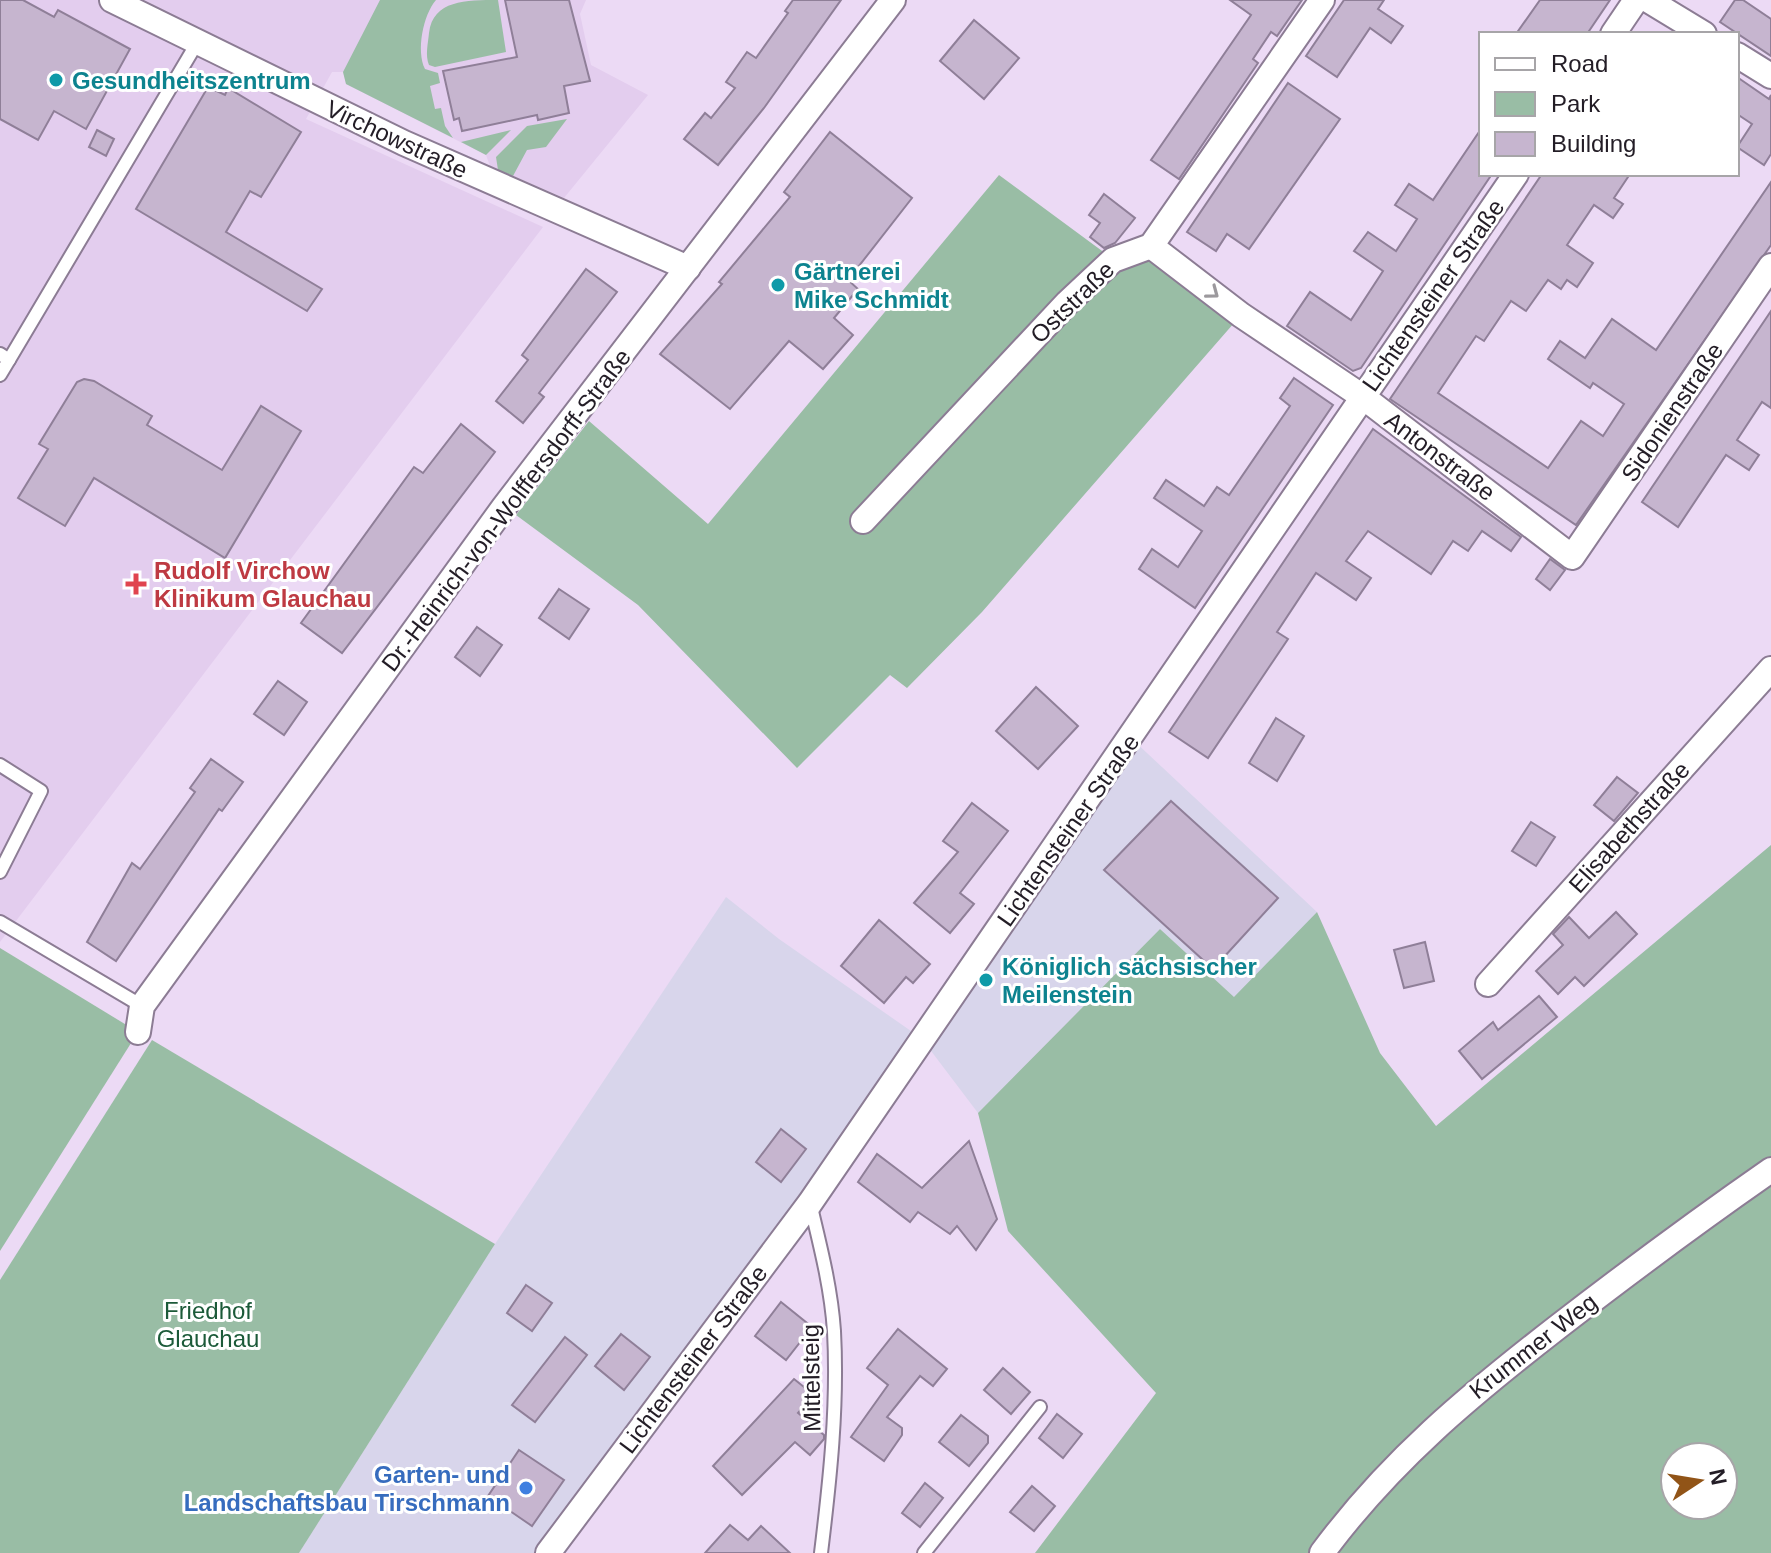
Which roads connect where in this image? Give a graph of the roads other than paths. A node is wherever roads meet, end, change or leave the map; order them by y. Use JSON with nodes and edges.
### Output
{"nodes":[{"id":1,"x":112,"y":0,"type":"edge"},
{"id":2,"x":893,"y":0,"type":"edge"},
{"id":3,"x":1322,"y":0,"type":"edge"},
{"id":4,"x":1636,"y":0,"type":"edge"},
{"id":5,"x":1648,"y":0,"type":"edge"},
{"id":6,"x":1614,"y":32,"type":"edge"},
{"id":7,"x":1701,"y":32,"type":"edge"},
{"id":8,"x":197,"y":43,"type":"junction"},
{"id":9,"x":1739,"y":56,"type":"edge"},
{"id":10,"x":1771,"y":76,"type":"edge"},
{"id":11,"x":1515,"y":176,"type":"edge"},
{"id":12,"x":1151,"y":246,"type":"junction"},
{"id":13,"x":1771,"y":266,"type":"edge"},
{"id":14,"x":688,"y":268,"type":"junction"},
{"id":15,"x":5,"y":357,"type":"edge"},
{"id":16,"x":0,"y":375,"type":"edge"},
{"id":17,"x":1363,"y":397,"type":"junction"},
{"id":18,"x":863,"y":521,"type":"dead end"},
{"id":19,"x":1572,"y":557,"type":"joint"},
{"id":20,"x":1771,"y":669,"type":"edge"},
{"id":21,"x":0,"y":765,"type":"edge"},
{"id":22,"x":0,"y":872,"type":"edge"},
{"id":23,"x":0,"y":922,"type":"edge"},
{"id":24,"x":1488,"y":984,"type":"dead end"},
{"id":25,"x":142,"y":1006,"type":"junction"},
{"id":26,"x":138,"y":1032,"type":"dead end"},
{"id":27,"x":1771,"y":1170,"type":"edge"},
{"id":28,"x":810,"y":1203,"type":"junction"},
{"id":29,"x":1040,"y":1407,"type":"dead end"},
{"id":30,"x":548,"y":1553,"type":"edge"},
{"id":31,"x":821,"y":1553,"type":"edge"},
{"id":32,"x":924,"y":1553,"type":"edge"},
{"id":33,"x":1322,"y":1553,"type":"edge"}],
"edges":[{"from":1,"to":8,"type":"street","name":"Virchowstraße"},
{"from":2,"to":14,"type":"street","name":"Dr.-Heinrich-von-Wolffersdorff-Straße"},
{"from":3,"to":12,"type":"street"},
{"from":4,"to":6,"type":"street"},
{"from":5,"to":7,"type":"street"},
{"from":8,"to":14,"type":"street","name":"Virchowstraße"},
{"from":8,"to":15,"type":"lane"},
{"from":9,"to":10,"type":"street"},
{"from":11,"to":17,"type":"street","name":"Lichtensteiner Straße"},
{"from":12,"to":17,"type":"street","name":"Antonstraße","one_way":true},
{"from":12,"to":18,"type":"street","name":"Oststraße"},
{"from":13,"to":19,"type":"street","name":"Sidonienstraße"},
{"from":14,"to":25,"type":"street","name":"Dr.-Heinrich-von-Wolffersdorff-Straße"},
{"from":15,"to":16,"type":"lane"},
{"from":17,"to":19,"type":"street","name":"Antonstraße"},
{"from":17,"to":28,"type":"street","name":"Lichtensteiner Straße"},
{"from":20,"to":24,"type":"street","name":"Elisabethstraße"},
{"from":21,"to":22,"type":"lane"},
{"from":23,"to":25,"type":"lane"},
{"from":25,"to":26,"type":"street","name":"Dr.-Heinrich-von-Wolffersdorff-Straße"},
{"from":27,"to":33,"type":"street","name":"Krummer Weg"},
{"from":28,"to":30,"type":"street","name":"Lichtensteiner Straße"},
{"from":28,"to":31,"type":"lane","name":"Mittelsteig"},
{"from":29,"to":32,"type":"lane"}]}
